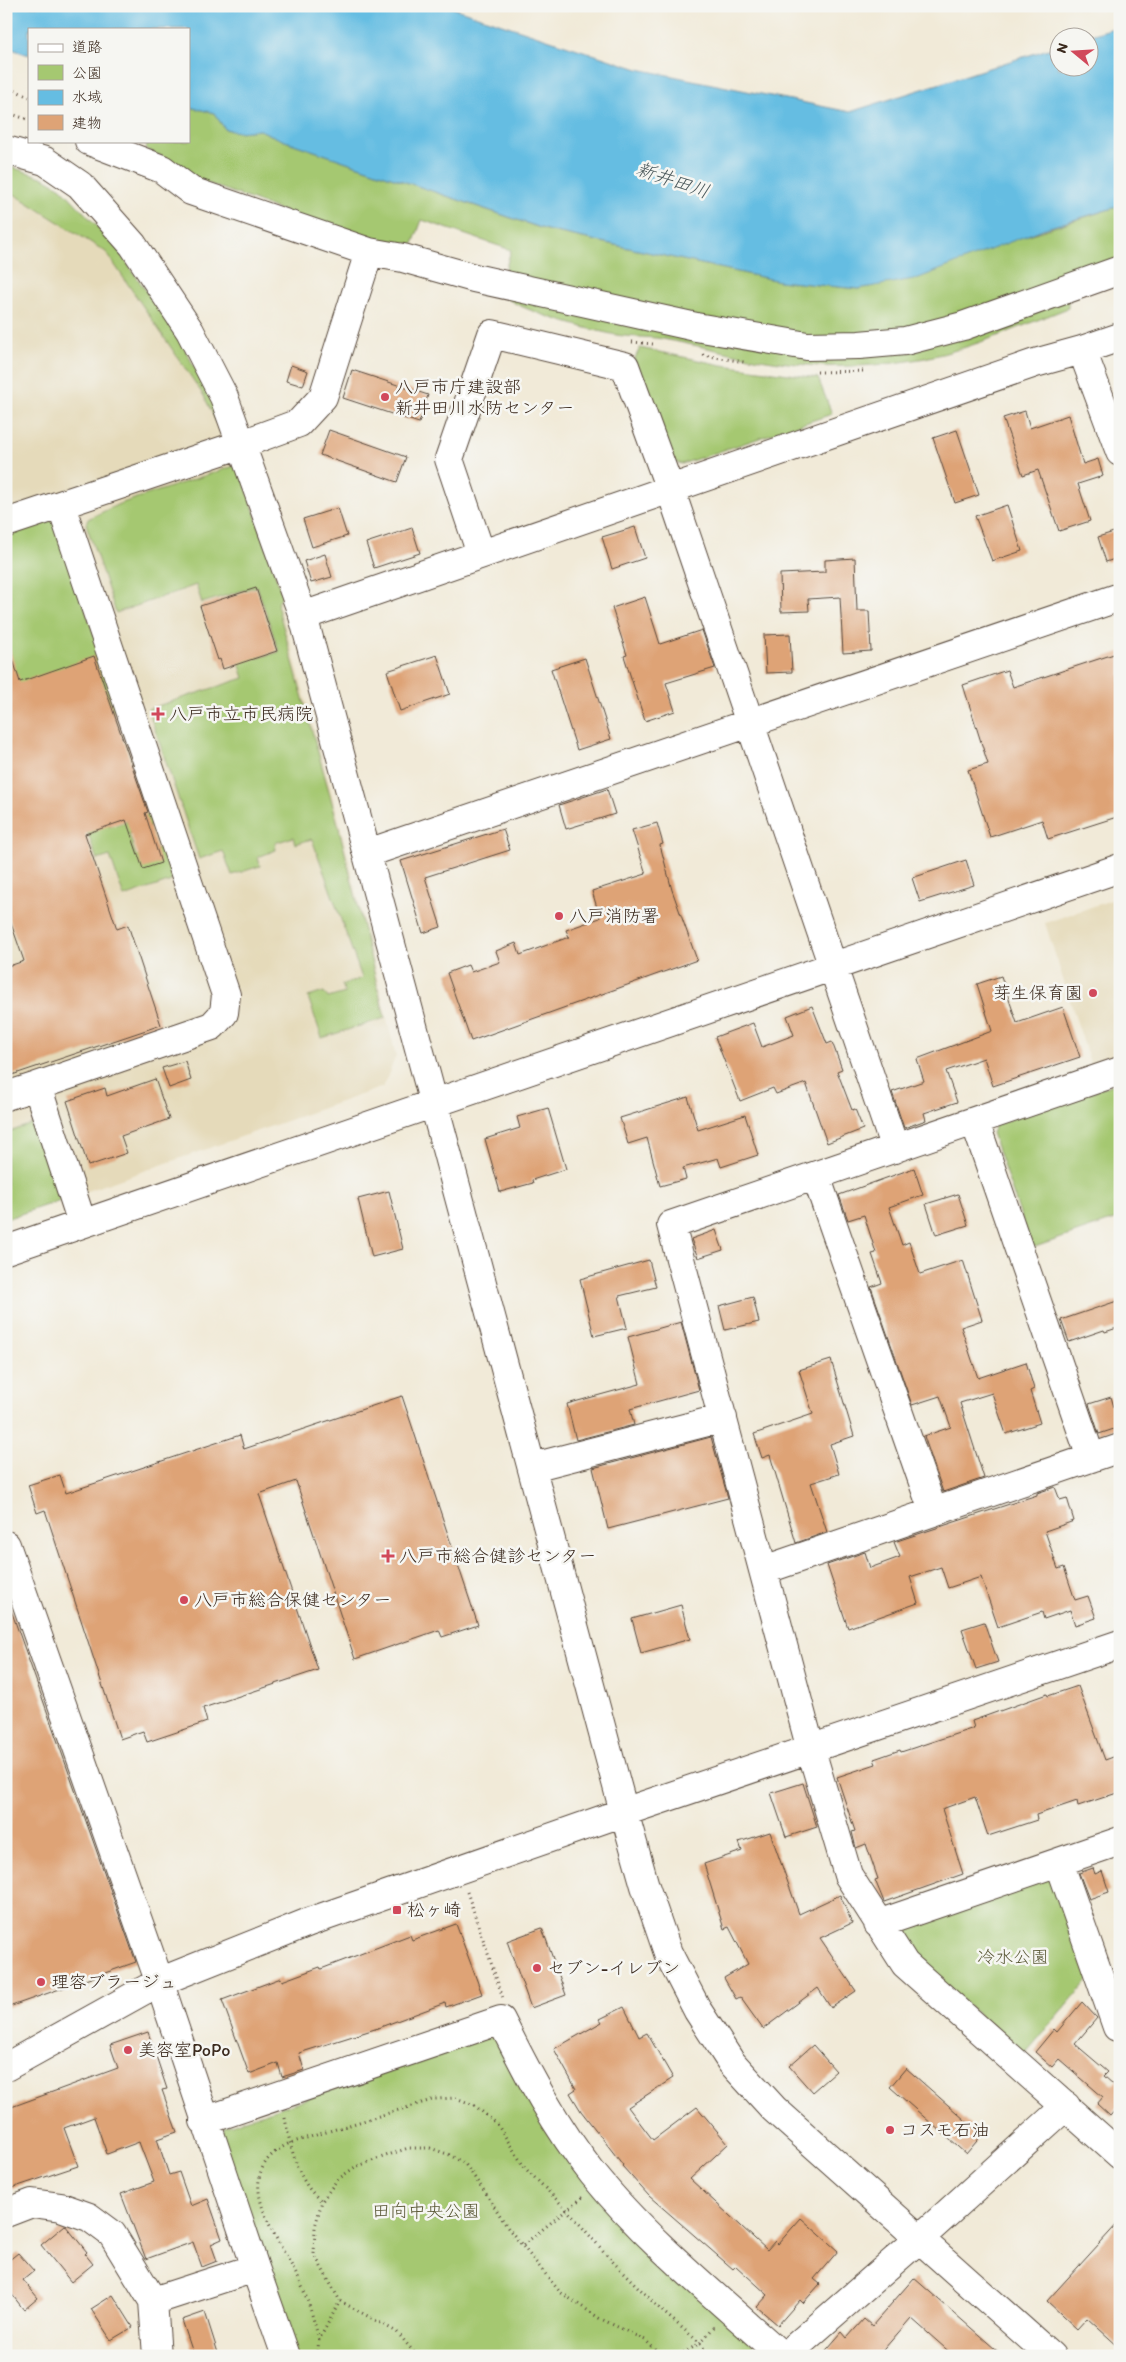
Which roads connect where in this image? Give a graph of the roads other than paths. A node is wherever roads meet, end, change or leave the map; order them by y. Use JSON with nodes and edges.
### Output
{"nodes":[{"id":1,"x":92,"y":142,"type":"edge"},
{"id":2,"x":6,"y":150,"type":"edge"},
{"id":3,"x":369,"y":252,"type":"junction"},
{"id":4,"x":1120,"y":270,"type":"edge"},
{"id":5,"x":1120,"y":337,"type":"edge"},
{"id":6,"x":1082,"y":350,"type":"junction"},
{"id":7,"x":242,"y":444,"type":"junction"},
{"id":8,"x":1120,"y":452,"type":"edge"},
{"id":9,"x":671,"y":489,"type":"junction"},
{"id":10,"x":62,"y":505,"type":"junction"},
{"id":11,"x":6,"y":523,"type":"edge"},
{"id":12,"x":481,"y":554,"type":"junction"},
{"id":13,"x":1120,"y":597,"type":"edge"},
{"id":14,"x":303,"y":616,"type":"junction"},
{"id":15,"x":750,"y":722,"type":"junction"},
{"id":16,"x":368,"y":853,"type":"junction"},
{"id":17,"x":1120,"y":868,"type":"edge"},
{"id":18,"x":834,"y":966,"type":"junction"},
{"id":19,"x":1120,"y":1071,"type":"edge"},
{"id":20,"x":37,"y":1086,"type":"junction"},
{"id":21,"x":6,"y":1096,"type":"edge"},
{"id":22,"x":434,"y":1104,"type":"junction"},
{"id":23,"x":975,"y":1122,"type":"junction"},
{"id":24,"x":895,"y":1149,"type":"junction"},
{"id":25,"x":816,"y":1176,"type":"junction"},
{"id":26,"x":82,"y":1223,"type":"junction"},
{"id":27,"x":6,"y":1250,"type":"edge"},
{"id":28,"x":722,"y":1418,"type":"junction"},
{"id":29,"x":1120,"y":1448,"type":"edge"},
{"id":30,"x":1091,"y":1458,"type":"junction"},
{"id":31,"x":533,"y":1467,"type":"junction"},
{"id":32,"x":934,"y":1511,"type":"junction"},
{"id":33,"x":6,"y":1546,"type":"edge"},
{"id":34,"x":764,"y":1570,"type":"junction"},
{"id":35,"x":1120,"y":1644,"type":"edge"},
{"id":36,"x":811,"y":1750,"type":"junction"},
{"id":37,"x":624,"y":1812,"type":"junction"},
{"id":38,"x":1120,"y":1841,"type":"edge"},
{"id":39,"x":1059,"y":1862,"type":"junction"},
{"id":40,"x":878,"y":1924,"type":"junction"},
{"id":41,"x":159,"y":1982,"type":"junction"},
{"id":42,"x":1120,"y":2026,"type":"edge"},
{"id":43,"x":6,"y":2067,"type":"edge"},
{"id":44,"x":1066,"y":2106,"type":"junction"},
{"id":45,"x":204,"y":2121,"type":"junction"},
{"id":46,"x":1120,"y":2155,"type":"edge"},
{"id":47,"x":6,"y":2213,"type":"edge"},
{"id":48,"x":919,"y":2239,"type":"junction"},
{"id":49,"x":255,"y":2268,"type":"junction"},
{"id":50,"x":153,"y":2301,"type":"junction"},
{"id":51,"x":157,"y":2356,"type":"edge"},
{"id":52,"x":286,"y":2356,"type":"edge"},
{"id":53,"x":784,"y":2356,"type":"edge"},
{"id":54,"x":1051,"y":2356,"type":"edge"}],
"edges":[{"from":1,"to":3,"type":"street"},
{"from":2,"to":7,"type":"street"},
{"from":3,"to":4,"type":"street"},
{"from":3,"to":7,"type":"street"},
{"from":5,"to":6,"type":"street"},
{"from":6,"to":8,"type":"street"},
{"from":6,"to":9,"type":"street"},
{"from":7,"to":10,"type":"street"},
{"from":7,"to":14,"type":"street"},
{"from":9,"to":12,"type":"street"},
{"from":9,"to":12,"type":"street"},
{"from":9,"to":15,"type":"street"},
{"from":10,"to":11,"type":"street"},
{"from":10,"to":20,"type":"street"},
{"from":12,"to":14,"type":"street"},
{"from":13,"to":15,"type":"street"},
{"from":14,"to":16,"type":"street"},
{"from":15,"to":16,"type":"street"},
{"from":15,"to":18,"type":"street"},
{"from":16,"to":22,"type":"street"},
{"from":17,"to":18,"type":"street"},
{"from":18,"to":22,"type":"street"},
{"from":18,"to":24,"type":"street"},
{"from":19,"to":23,"type":"street"},
{"from":20,"to":21,"type":"street"},
{"from":20,"to":26,"type":"street"},
{"from":22,"to":26,"type":"street"},
{"from":22,"to":31,"type":"street"},
{"from":23,"to":24,"type":"street"},
{"from":23,"to":30,"type":"street"},
{"from":24,"to":25,"type":"street"},
{"from":25,"to":28,"type":"street"},
{"from":25,"to":32,"type":"street"},
{"from":26,"to":27,"type":"street"},
{"from":28,"to":31,"type":"street"},
{"from":28,"to":34,"type":"street"},
{"from":29,"to":30,"type":"street"},
{"from":30,"to":32,"type":"street"},
{"from":31,"to":37,"type":"street"},
{"from":32,"to":34,"type":"street"},
{"from":33,"to":41,"type":"street"},
{"from":34,"to":36,"type":"street"},
{"from":35,"to":36,"type":"street"},
{"from":36,"to":37,"type":"street"},
{"from":36,"to":40,"type":"street"},
{"from":37,"to":41,"type":"street"},
{"from":37,"to":48,"type":"street"},
{"from":38,"to":39,"type":"street"},
{"from":39,"to":40,"type":"street"},
{"from":39,"to":42,"type":"street"},
{"from":40,"to":44,"type":"street"},
{"from":41,"to":43,"type":"street"},
{"from":41,"to":45,"type":"street"},
{"from":44,"to":46,"type":"street"},
{"from":44,"to":48,"type":"street"},
{"from":45,"to":49,"type":"street"},
{"from":45,"to":53,"type":"street"},
{"from":47,"to":50,"type":"street"},
{"from":48,"to":53,"type":"street"},
{"from":48,"to":54,"type":"street"},
{"from":49,"to":50,"type":"street"},
{"from":49,"to":52,"type":"street"},
{"from":50,"to":51,"type":"street"}]}
